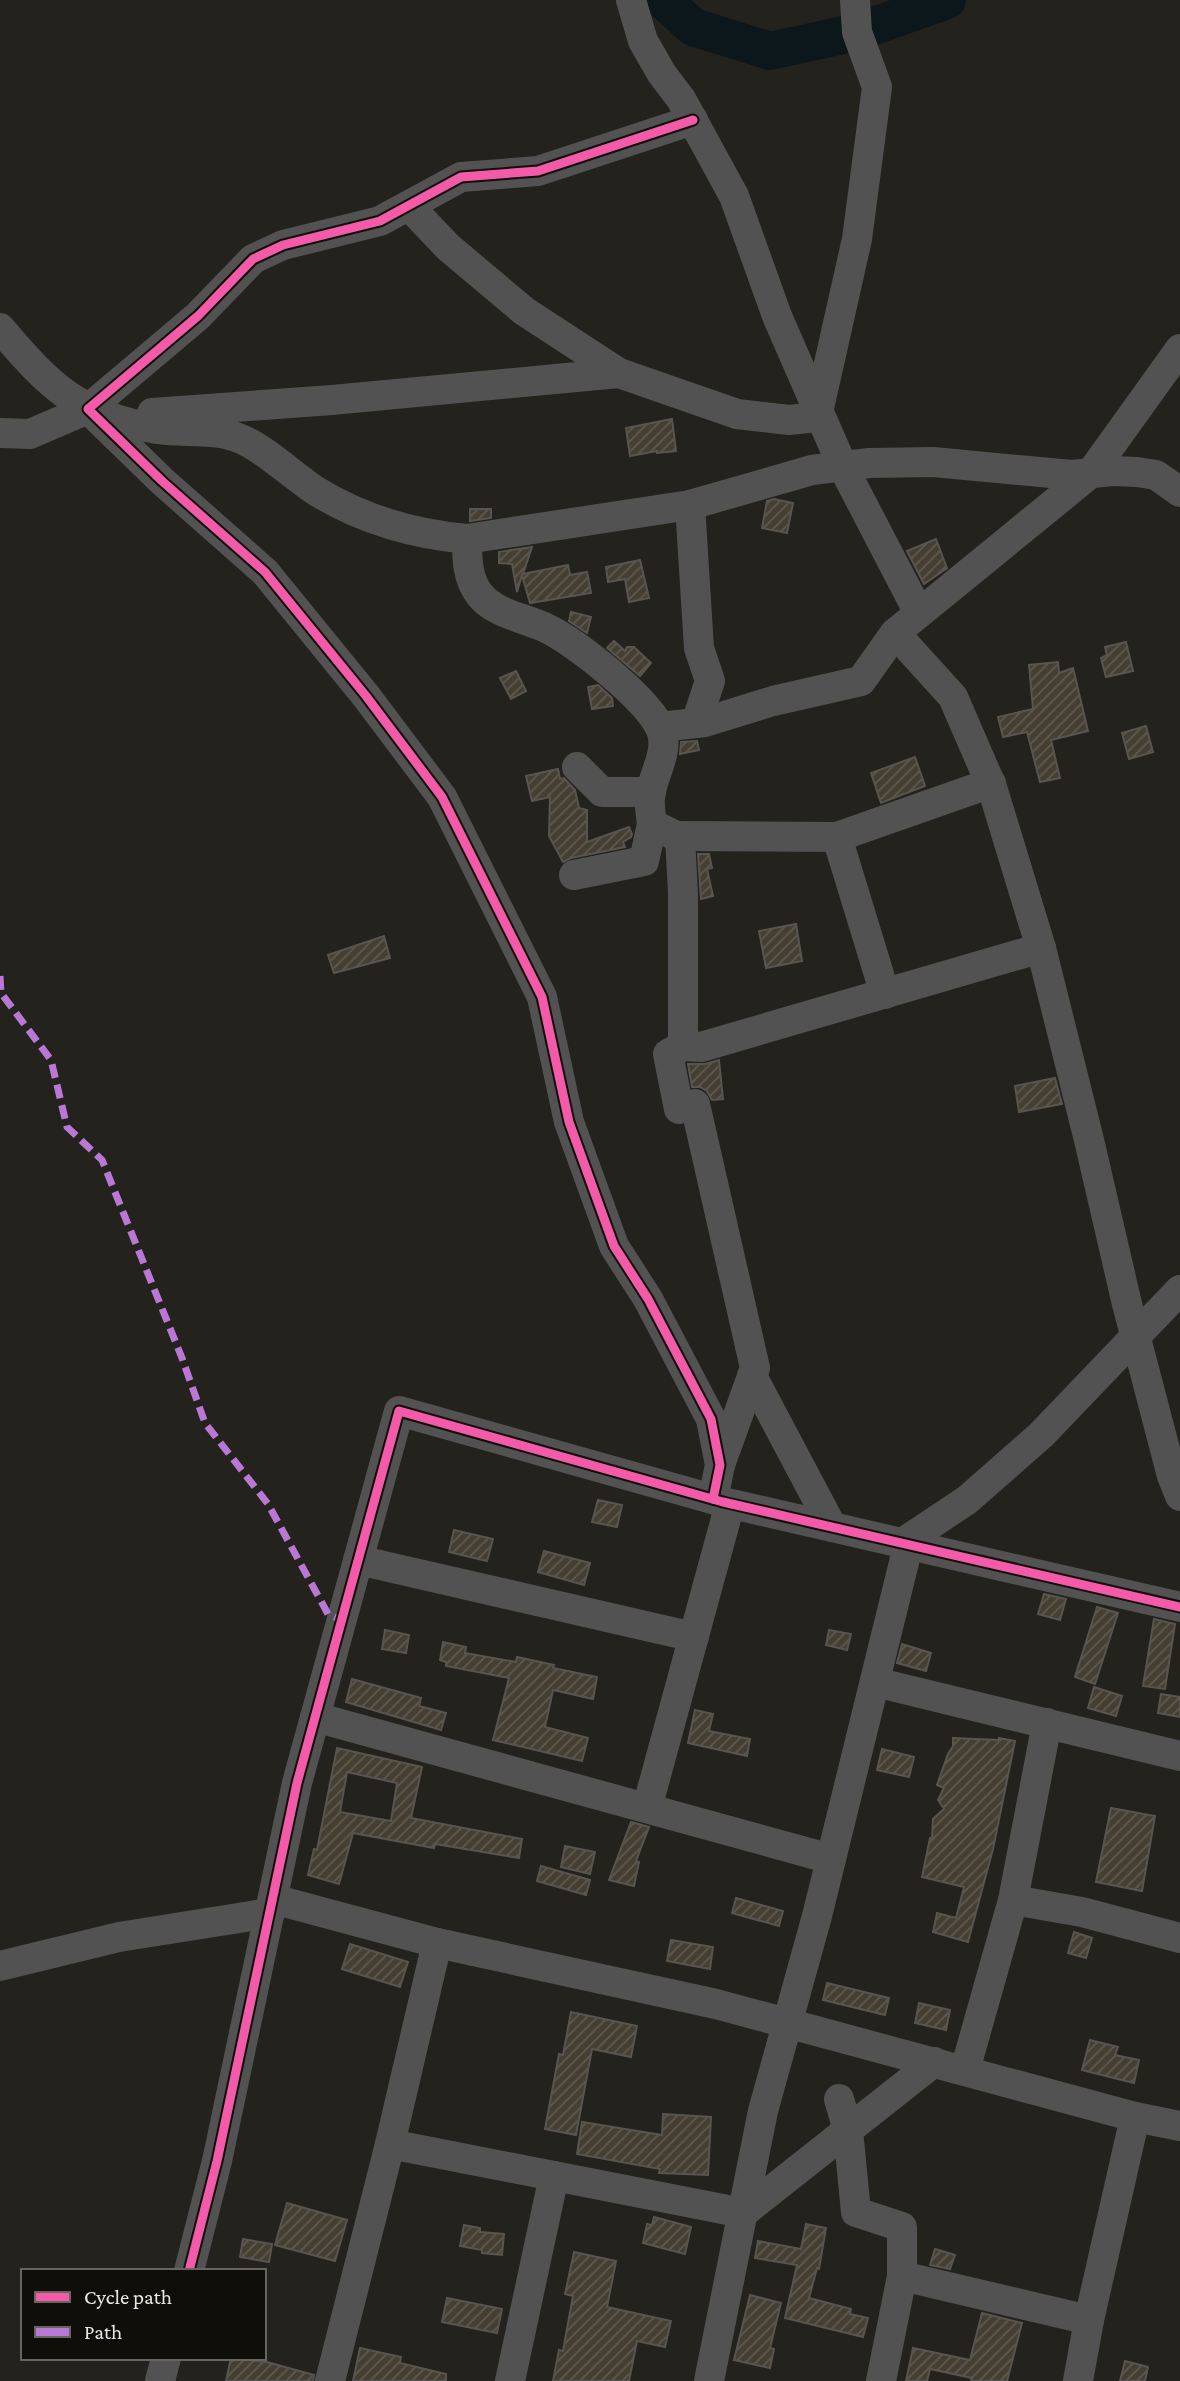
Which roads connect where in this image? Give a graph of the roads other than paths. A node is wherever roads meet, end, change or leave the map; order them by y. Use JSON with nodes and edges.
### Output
{"nodes":[{"id":1,"x":631,"y":0,"type":"edge"},
{"id":2,"x":855,"y":0,"type":"edge"},
{"id":3,"x":693,"y":120,"type":"junction"},
{"id":4,"x":409,"y":206,"type":"junction"},
{"id":5,"x":0,"y":328,"type":"edge"},
{"id":6,"x":1180,"y":349,"type":"edge"},
{"id":7,"x":619,"y":373,"type":"junction"},
{"id":8,"x":95,"y":412,"type":"junction"},
{"id":9,"x":819,"y":412,"type":"junction"},
{"id":10,"x":0,"y":433,"type":"edge"},
{"id":11,"x":842,"y":465,"type":"junction"},
{"id":12,"x":1091,"y":473,"type":"junction"},
{"id":13,"x":1180,"y":492,"type":"edge"},
{"id":14,"x":690,"y":505,"type":"junction"},
{"id":15,"x":467,"y":539,"type":"junction"},
{"id":16,"x":919,"y":613,"type":"junction"},
{"id":17,"x":895,"y":633,"type":"junction"},
{"id":18,"x":696,"y":723,"type":"junction"},
{"id":19,"x":660,"y":727,"type":"junction"},
{"id":20,"x":577,"y":767,"type":"dead end"},
{"id":21,"x":990,"y":783,"type":"junction"},
{"id":22,"x":651,"y":792,"type":"junction"},
{"id":23,"x":664,"y":830,"type":"junction"},
{"id":24,"x":837,"y":837,"type":"junction"},
{"id":25,"x":574,"y":876,"type":"dead end"},
{"id":26,"x":1041,"y":948,"type":"junction"},
{"id":27,"x":885,"y":994,"type":"junction"},
{"id":28,"x":683,"y":1046,"type":"junction"},
{"id":29,"x":1180,"y":1290,"type":"edge"},
{"id":30,"x":1135,"y":1336,"type":"junction"},
{"id":31,"x":752,"y":1376,"type":"junction"},
{"id":32,"x":720,"y":1465,"type":"junction"},
{"id":33,"x":1180,"y":1496,"type":"edge"},
{"id":34,"x":721,"y":1502,"type":"junction"},
{"id":35,"x":832,"y":1527,"type":"junction"},
{"id":36,"x":909,"y":1545,"type":"junction"},
{"id":37,"x":358,"y":1560,"type":"junction"},
{"id":38,"x":1180,"y":1607,"type":"edge"},
{"id":39,"x":694,"y":1637,"type":"junction"},
{"id":40,"x":875,"y":1682,"type":"junction"},
{"id":41,"x":316,"y":1717,"type":"junction"},
{"id":42,"x":1046,"y":1724,"type":"junction"},
{"id":43,"x":1180,"y":1756,"type":"edge"},
{"id":44,"x":647,"y":1808,"type":"junction"},
{"id":45,"x":831,"y":1859,"type":"junction"},
{"id":46,"x":1013,"y":1900,"type":"junction"},
{"id":47,"x":271,"y":1906,"type":"junction"},
{"id":48,"x":1180,"y":1938,"type":"edge"},
{"id":49,"x":437,"y":1943,"type":"junction"},
{"id":50,"x":0,"y":1966,"type":"edge"},
{"id":51,"x":787,"y":2023,"type":"junction"},
{"id":52,"x":934,"y":2062,"type":"junction"},
{"id":53,"x":965,"y":2070,"type":"junction"},
{"id":54,"x":839,"y":2099,"type":"dead end"},
{"id":55,"x":1135,"y":2117,"type":"junction"},
{"id":56,"x":1180,"y":2126,"type":"edge"},
{"id":57,"x":848,"y":2130,"type":"junction"},
{"id":58,"x":390,"y":2144,"type":"junction"},
{"id":59,"x":554,"y":2176,"type":"junction"},
{"id":60,"x":743,"y":2213,"type":"junction"},
{"id":61,"x":190,"y":2269,"type":"edge"},
{"id":62,"x":902,"y":2276,"type":"junction"},
{"id":63,"x":1089,"y":2320,"type":"junction"},
{"id":64,"x":165,"y":2360,"type":"edge"},
{"id":65,"x":719,"y":2379,"type":"edge"},
{"id":66,"x":160,"y":2381,"type":"edge"},
{"id":67,"x":330,"y":2381,"type":"edge"},
{"id":68,"x":510,"y":2381,"type":"edge"},
{"id":69,"x":881,"y":2381,"type":"edge"},
{"id":70,"x":1078,"y":2381,"type":"edge"}],
"edges":[{"from":1,"to":3,"type":"street"},
{"from":2,"to":9,"type":"street"},
{"from":3,"to":4,"type":"street"},
{"from":3,"to":9,"type":"street"},
{"from":4,"to":7,"type":"street"},
{"from":4,"to":8,"type":"street"},
{"from":5,"to":8,"type":"street"},
{"from":6,"to":12,"type":"street"},
{"from":7,"to":8,"type":"street"},
{"from":7,"to":9,"type":"street"},
{"from":8,"to":10,"type":"street"},
{"from":8,"to":15,"type":"street"},
{"from":8,"to":32,"type":"street"},
{"from":9,"to":11,"type":"street"},
{"from":11,"to":12,"type":"street"},
{"from":11,"to":14,"type":"street"},
{"from":11,"to":16,"type":"street"},
{"from":12,"to":13,"type":"street"},
{"from":12,"to":16,"type":"street"},
{"from":14,"to":15,"type":"street"},
{"from":14,"to":18,"type":"street"},
{"from":15,"to":19,"type":"street"},
{"from":16,"to":17,"type":"street"},
{"from":17,"to":18,"type":"street"},
{"from":17,"to":21,"type":"street"},
{"from":18,"to":19,"type":"street"},
{"from":19,"to":22,"type":"street"},
{"from":20,"to":22,"type":"street"},
{"from":21,"to":24,"type":"street"},
{"from":21,"to":26,"type":"street"},
{"from":22,"to":23,"type":"street"},
{"from":23,"to":24,"type":"street"},
{"from":23,"to":25,"type":"street"},
{"from":23,"to":28,"type":"street"},
{"from":24,"to":27,"type":"street"},
{"from":26,"to":27,"type":"street"},
{"from":26,"to":30,"type":"street"},
{"from":27,"to":28,"type":"street"},
{"from":28,"to":31,"type":"street"},
{"from":29,"to":30,"type":"street"},
{"from":30,"to":33,"type":"street"},
{"from":30,"to":36,"type":"street"},
{"from":31,"to":32,"type":"street"},
{"from":31,"to":35,"type":"street"},
{"from":32,"to":34,"type":"street"},
{"from":34,"to":35,"type":"street"},
{"from":34,"to":37,"type":"street"},
{"from":34,"to":39,"type":"street"},
{"from":35,"to":36,"type":"street"},
{"from":36,"to":38,"type":"street"},
{"from":36,"to":40,"type":"street"},
{"from":37,"to":39,"type":"street"},
{"from":37,"to":41,"type":"street"},
{"from":39,"to":44,"type":"street"},
{"from":40,"to":42,"type":"street"},
{"from":40,"to":45,"type":"street"},
{"from":41,"to":44,"type":"street"},
{"from":41,"to":47,"type":"street"},
{"from":42,"to":43,"type":"street"},
{"from":42,"to":46,"type":"street"},
{"from":44,"to":45,"type":"street"},
{"from":45,"to":51,"type":"street"},
{"from":46,"to":48,"type":"street"},
{"from":46,"to":53,"type":"street"},
{"from":47,"to":49,"type":"street"},
{"from":47,"to":50,"type":"street"},
{"from":47,"to":61,"type":"street"},
{"from":49,"to":51,"type":"street"},
{"from":49,"to":58,"type":"street"},
{"from":51,"to":52,"type":"street"},
{"from":51,"to":60,"type":"street"},
{"from":52,"to":53,"type":"street"},
{"from":52,"to":57,"type":"street"},
{"from":53,"to":55,"type":"street"},
{"from":54,"to":57,"type":"street"},
{"from":55,"to":56,"type":"street"},
{"from":55,"to":63,"type":"street"},
{"from":57,"to":60,"type":"street"},
{"from":57,"to":62,"type":"street"},
{"from":58,"to":59,"type":"street"},
{"from":58,"to":67,"type":"street"},
{"from":59,"to":60,"type":"street"},
{"from":59,"to":68,"type":"street"},
{"from":60,"to":65,"type":"street"},
{"from":62,"to":63,"type":"street"},
{"from":62,"to":69,"type":"street"},
{"from":63,"to":70,"type":"street"},
{"from":64,"to":66,"type":"street"}]}
